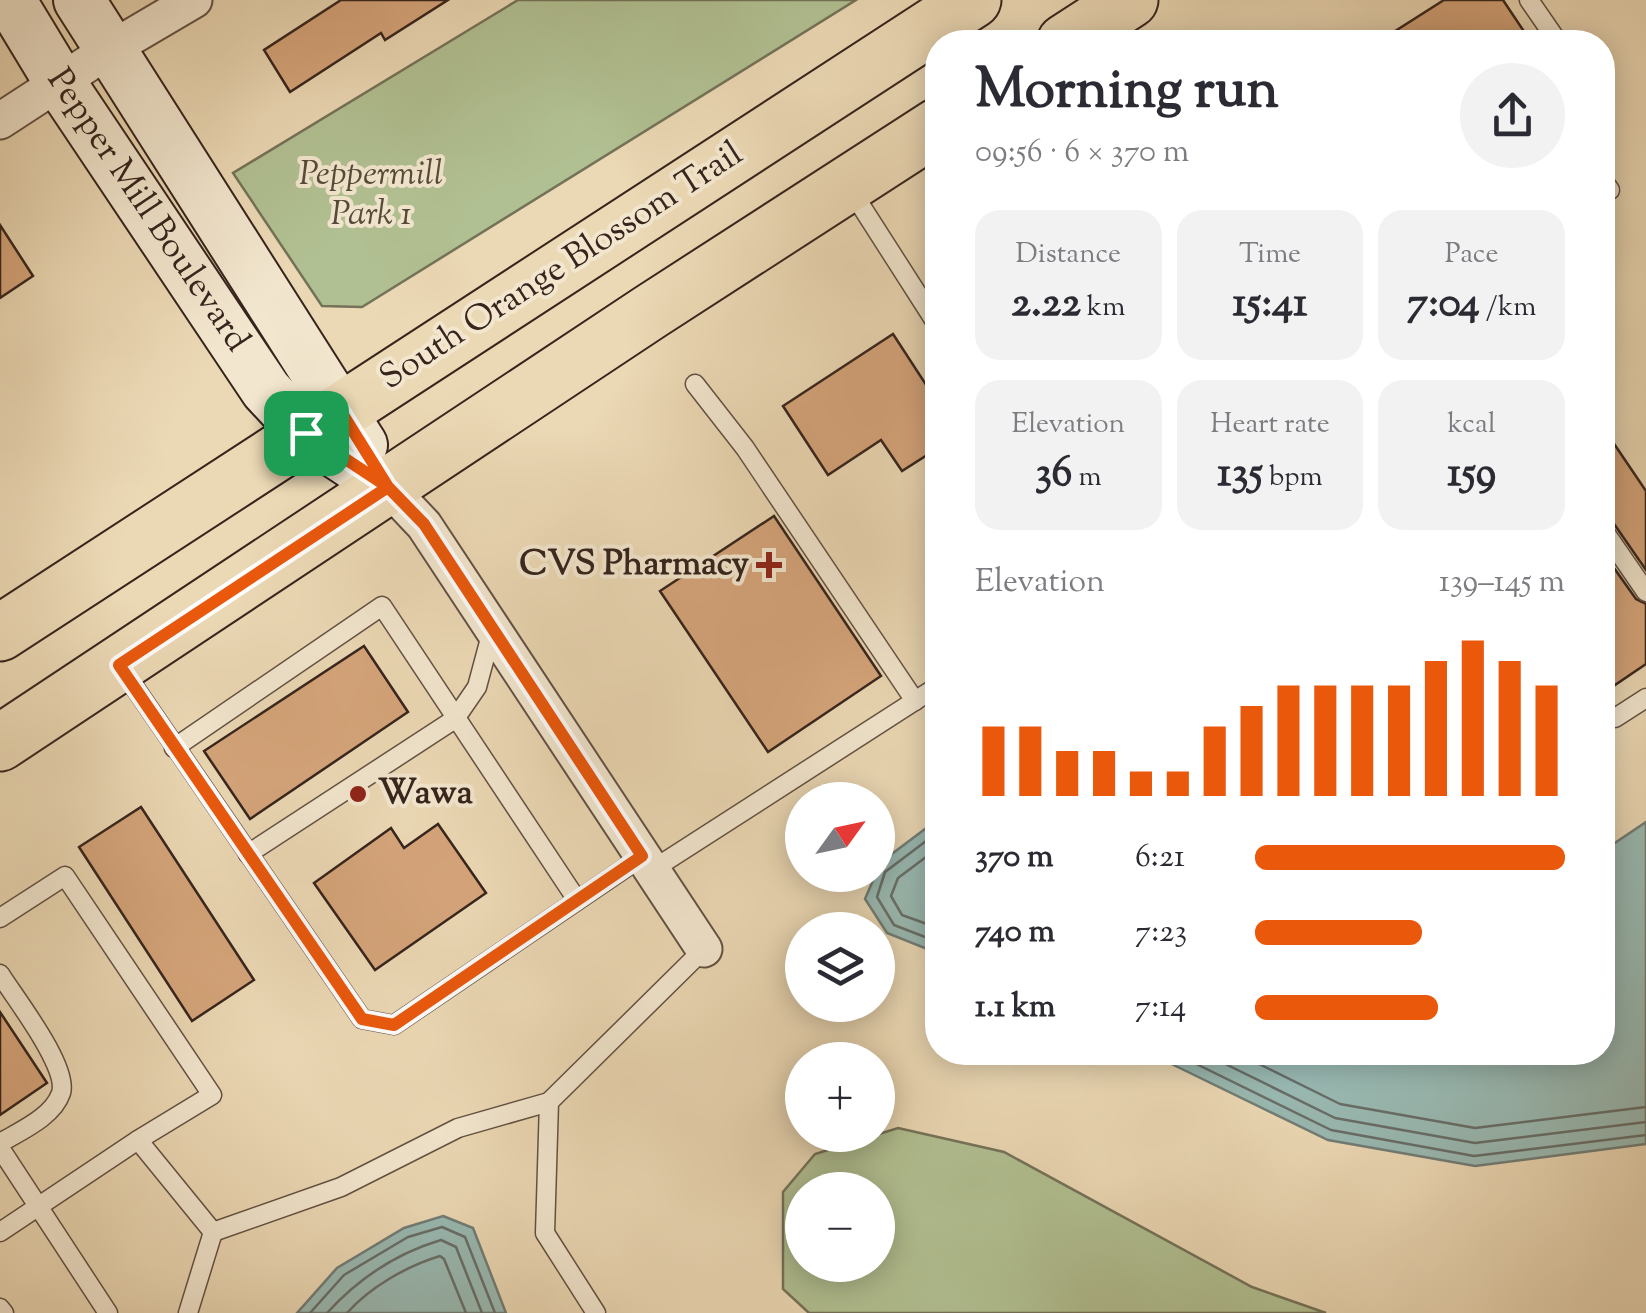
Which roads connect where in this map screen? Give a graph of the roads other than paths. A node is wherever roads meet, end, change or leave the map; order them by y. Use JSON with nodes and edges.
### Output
{"nodes":[{"id":1,"x":10,"y":0,"type":"edge"},
{"id":2,"x":79,"y":0,"type":"edge"},
{"id":3,"x":194,"y":0,"type":"edge"},
{"id":4,"x":973,"y":0,"type":"edge"},
{"id":5,"x":1529,"y":0,"type":"edge"},
{"id":6,"x":927,"y":30,"type":"edge"},
{"id":7,"x":1550,"y":30,"type":"edge"},
{"id":8,"x":925,"y":31,"type":"edge"},
{"id":9,"x":109,"y":50,"type":"junction"},
{"id":10,"x":60,"y":82,"type":"junction"},
{"id":11,"x":0,"y":120,"type":"edge"},
{"id":12,"x":925,"y":135,"type":"edge"},
{"id":13,"x":848,"y":185,"type":"junction"},
{"id":14,"x":925,"y":306,"type":"edge"},
{"id":15,"x":694,"y":384,"type":"dead end"},
{"id":16,"x":323,"y":422,"type":"junction"},
{"id":17,"x":388,"y":487,"type":"junction"},
{"id":18,"x":1615,"y":547,"type":"edge"},
{"id":19,"x":1646,"y":592,"type":"edge"},
{"id":20,"x":492,"y":629,"type":"junction"},
{"id":21,"x":0,"y":633,"type":"edge"},
{"id":22,"x":119,"y":665,"type":"junction"},
{"id":23,"x":925,"y":694,"type":"edge"},
{"id":24,"x":1646,"y":698,"type":"edge"},
{"id":25,"x":915,"y":701,"type":"junction"},
{"id":26,"x":1615,"y":718,"type":"edge"},
{"id":27,"x":456,"y":720,"type":"junction"},
{"id":28,"x":0,"y":744,"type":"edge"},
{"id":29,"x":174,"y":748,"type":"junction"},
{"id":30,"x":248,"y":854,"type":"junction"},
{"id":31,"x":647,"y":863,"type":"junction"},
{"id":32,"x":578,"y":900,"type":"junction"},
{"id":33,"x":0,"y":918,"type":"edge"},
{"id":34,"x":704,"y":949,"type":"joint"},
{"id":35,"x":0,"y":974,"type":"edge"},
{"id":36,"x":549,"y":1102,"type":"junction"},
{"id":37,"x":138,"y":1140,"type":"junction"},
{"id":38,"x":0,"y":1146,"type":"edge"},
{"id":39,"x":39,"y":1206,"type":"junction"},
{"id":40,"x":0,"y":1232,"type":"edge"},
{"id":41,"x":213,"y":1232,"type":"junction"},
{"id":42,"x":108,"y":1313,"type":"edge"},
{"id":43,"x":188,"y":1313,"type":"edge"},
{"id":44,"x":596,"y":1313,"type":"edge"}],
"edges":[{"from":1,"to":10,"type":"street","name":"Pepper Mill Boulevard"},
{"from":2,"to":9,"type":"street","name":"Pepper Mill Boulevard"},
{"from":3,"to":9,"type":"street"},
{"from":4,"to":6,"type":"main road","name":"South Orange Blossom Trail"},
{"from":5,"to":7,"type":"lane"},
{"from":8,"to":16,"type":"main road","name":"South Orange Blossom Trail"},
{"from":9,"to":10,"type":"street"},
{"from":9,"to":16,"type":"street","name":"Pepper Mill Boulevard"},
{"from":10,"to":11,"type":"street"},
{"from":10,"to":16,"type":"street","name":"Pepper Mill Boulevard"},
{"from":12,"to":13,"type":"main road"},
{"from":13,"to":14,"type":"lane"},
{"from":13,"to":17,"type":"main road"},
{"from":15,"to":25,"type":"lane"},
{"from":16,"to":17,"type":"street","name":"Pepper Mill Boulevard"},
{"from":16,"to":21,"type":"main road","name":"South Orange Blossom Trail"},
{"from":17,"to":20,"type":"street","name":"Pepper Mill Boulevard"},
{"from":17,"to":22,"type":"main road"},
{"from":18,"to":19,"type":"lane"},
{"from":20,"to":27,"type":"lane"},
{"from":20,"to":31,"type":"street","name":"Pepper Mill Boulevard"},
{"from":22,"to":28,"type":"main road"},
{"from":22,"to":29,"type":"lane"},
{"from":23,"to":25,"type":"lane"},
{"from":24,"to":26,"type":"lane"},
{"from":25,"to":31,"type":"lane"},
{"from":27,"to":29,"type":"lane"},
{"from":27,"to":30,"type":"lane"},
{"from":27,"to":32,"type":"lane"},
{"from":29,"to":30,"type":"lane"},
{"from":30,"to":32,"type":"lane"},
{"from":31,"to":32,"type":"lane"},
{"from":31,"to":34,"type":"street","name":"Pepper Mill Boulevard"},
{"from":33,"to":37,"type":"lane"},
{"from":34,"to":36,"type":"lane"},
{"from":35,"to":38,"type":"lane"},
{"from":36,"to":41,"type":"lane"},
{"from":36,"to":44,"type":"lane"},
{"from":37,"to":39,"type":"lane"},
{"from":37,"to":41,"type":"lane"},
{"from":38,"to":39,"type":"lane"},
{"from":39,"to":40,"type":"lane"},
{"from":39,"to":42,"type":"lane"},
{"from":41,"to":43,"type":"lane"}]}
